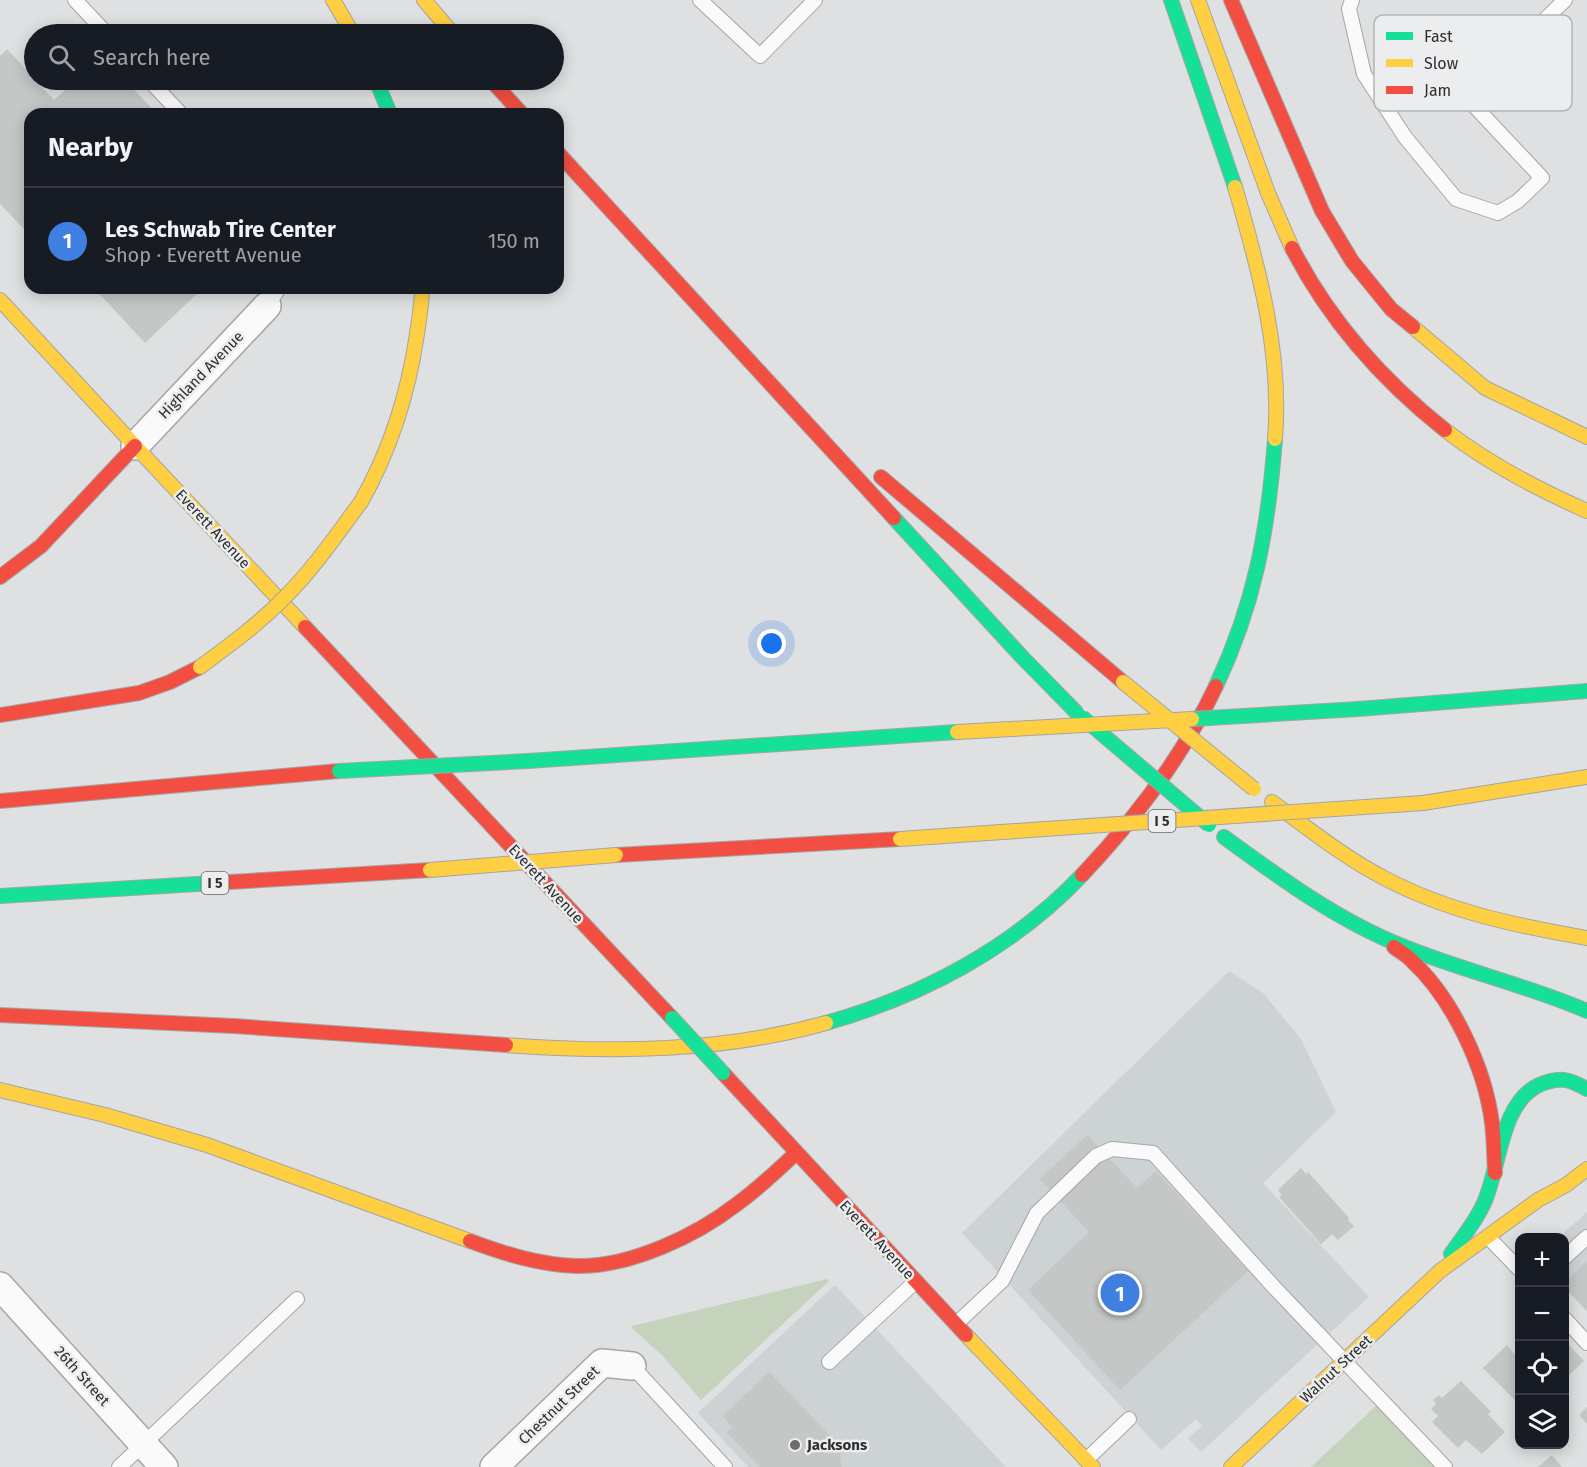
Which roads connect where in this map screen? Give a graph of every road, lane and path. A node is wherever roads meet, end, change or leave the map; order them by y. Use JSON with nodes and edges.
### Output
{"nodes":[{"id":1,"x":75,"y":0,"type":"edge"},
{"id":2,"x":333,"y":0,"type":"edge"},
{"id":3,"x":424,"y":0,"type":"edge"},
{"id":4,"x":700,"y":0,"type":"edge"},
{"id":5,"x":815,"y":0,"type":"edge"},
{"id":6,"x":1171,"y":0,"type":"edge"},
{"id":7,"x":1198,"y":0,"type":"edge"},
{"id":8,"x":1231,"y":0,"type":"edge"},
{"id":9,"x":1352,"y":0,"type":"edge"},
{"id":10,"x":1565,"y":0,"type":"edge"},
{"id":11,"x":1550,"y":15,"type":"edge"},
{"id":12,"x":98,"y":24,"type":"edge"},
{"id":13,"x":347,"y":24,"type":"edge"},
{"id":14,"x":444,"y":24,"type":"edge"},
{"id":15,"x":1374,"y":89,"type":"edge"},
{"id":16,"x":158,"y":90,"type":"edge"},
{"id":17,"x":380,"y":90,"type":"edge"},
{"id":18,"x":500,"y":90,"type":"edge"},
{"id":19,"x":175,"y":108,"type":"edge"},
{"id":20,"x":388,"y":108,"type":"edge"},
{"id":21,"x":517,"y":108,"type":"edge"},
{"id":22,"x":1388,"y":111,"type":"edge"},
{"id":23,"x":1479,"y":111,"type":"edge"},
{"id":24,"x":564,"y":159,"type":"edge"},
{"id":25,"x":421,"y":294,"type":"edge"},
{"id":26,"x":273,"y":297,"type":"edge"},
{"id":27,"x":0,"y":300,"type":"edge"},
{"id":28,"x":13,"y":313,"type":"junction"},
{"id":29,"x":0,"y":327,"type":"edge"},
{"id":30,"x":774,"y":386,"type":"junction"},
{"id":31,"x":1587,"y":437,"type":"edge"},
{"id":32,"x":135,"y":446,"type":"junction"},
{"id":33,"x":855,"y":454,"type":"dead end"},
{"id":34,"x":873,"y":470,"type":"dead end"},
{"id":35,"x":1587,"y":511,"type":"edge"},
{"id":36,"x":0,"y":577,"type":"edge"},
{"id":37,"x":1587,"y":691,"type":"edge"},
{"id":38,"x":0,"y":714,"type":"edge"},
{"id":39,"x":1587,"y":777,"type":"edge"},
{"id":40,"x":0,"y":801,"type":"edge"},
{"id":41,"x":0,"y":896,"type":"edge"},
{"id":42,"x":1378,"y":936,"type":"junction"},
{"id":43,"x":1587,"y":938,"type":"edge"},
{"id":44,"x":1587,"y":1011,"type":"edge"},
{"id":45,"x":0,"y":1015,"type":"edge"},
{"id":46,"x":1587,"y":1089,"type":"edge"},
{"id":47,"x":0,"y":1090,"type":"edge"},
{"id":48,"x":796,"y":1153,"type":"junction"},
{"id":49,"x":1587,"y":1169,"type":"edge"},
{"id":50,"x":1495,"y":1173,"type":"junction"},
{"id":51,"x":1487,"y":1237,"type":"junction"},
{"id":52,"x":1587,"y":1237,"type":"edge"},
{"id":53,"x":1569,"y":1253,"type":"edge"},
{"id":54,"x":1515,"y":1265,"type":"edge"},
{"id":55,"x":1440,"y":1271,"type":"junction"},
{"id":56,"x":915,"y":1282,"type":"junction"},
{"id":57,"x":0,"y":1286,"type":"edge"},
{"id":58,"x":297,"y":1299,"type":"dead end"},
{"id":59,"x":1569,"y":1323,"type":"edge"},
{"id":60,"x":956,"y":1324,"type":"junction"},
{"id":61,"x":1587,"y":1343,"type":"edge"},
{"id":62,"x":1344,"y":1361,"type":"junction"},
{"id":63,"x":830,"y":1362,"type":"dead end"},
{"id":64,"x":632,"y":1366,"type":"joint"},
{"id":65,"x":1129,"y":1419,"type":"dead end"},
{"id":66,"x":144,"y":1444,"type":"junction"},
{"id":67,"x":1089,"y":1463,"type":"edge"},
{"id":68,"x":119,"y":1467,"type":"edge"},
{"id":69,"x":164,"y":1467,"type":"edge"},
{"id":70,"x":494,"y":1467,"type":"edge"},
{"id":71,"x":725,"y":1467,"type":"edge"},
{"id":72,"x":1232,"y":1467,"type":"edge"},
{"id":73,"x":1445,"y":1467,"type":"edge"}],
"edges":[{"from":1,"to":12,"type":"lane"},
{"from":2,"to":13,"type":"main road"},
{"from":3,"to":14,"type":"main road"},
{"from":4,"to":5,"type":"lane"},
{"from":6,"to":45,"type":"main road"},
{"from":7,"to":35,"type":"main road"},
{"from":8,"to":31,"type":"main road"},
{"from":9,"to":15,"type":"lane"},
{"from":10,"to":11,"type":"lane"},
{"from":16,"to":19,"type":"lane"},
{"from":17,"to":20,"type":"main road"},
{"from":18,"to":21,"type":"main road"},
{"from":22,"to":23,"type":"lane"},
{"from":24,"to":30,"type":"main road"},
{"from":25,"to":38,"type":"main road","bridge":true},
{"from":26,"to":32,"type":"street","name":"Highland Avenue"},
{"from":27,"to":28,"type":"main road","name":"Everett Avenue"},
{"from":28,"to":29,"type":"lane"},
{"from":28,"to":32,"type":"main road","name":"Everett Avenue"},
{"from":30,"to":33,"type":"main road"},
{"from":30,"to":42,"type":"main road","bridge":true},
{"from":32,"to":36,"type":"main road"},
{"from":32,"to":48,"type":"main road","name":"Everett Avenue","bridge":true},
{"from":34,"to":43,"type":"main road","bridge":true},
{"from":37,"to":40,"type":"main road","bridge":true},
{"from":39,"to":41,"type":"main road","number":"I 5","bridge":true},
{"from":42,"to":44,"type":"main road"},
{"from":42,"to":50,"type":"main road"},
{"from":46,"to":50,"type":"main road","name":"Walnut Street"},
{"from":47,"to":48,"type":"main road"},
{"from":48,"to":56,"type":"main road","name":"Everett Avenue"},
{"from":49,"to":51,"type":"main road","name":"Walnut Street"},
{"from":50,"to":55,"type":"main road","name":"Walnut Street"},
{"from":51,"to":54,"type":"lane"},
{"from":51,"to":55,"type":"main road","name":"Walnut Street"},
{"from":52,"to":53,"type":"lane"},
{"from":55,"to":62,"type":"main road","name":"Walnut Street"},
{"from":56,"to":60,"type":"main road","name":"Everett Avenue"},
{"from":56,"to":63,"type":"lane"},
{"from":57,"to":66,"type":"street","name":"26th Street"},
{"from":58,"to":66,"type":"lane"},
{"from":59,"to":61,"type":"lane"},
{"from":60,"to":62,"type":"lane"},
{"from":60,"to":67,"type":"main road","name":"Everett Avenue"},
{"from":62,"to":72,"type":"main road","name":"Walnut Street"},
{"from":62,"to":73,"type":"lane"},
{"from":64,"to":70,"type":"street","name":"Chestnut Street"},
{"from":64,"to":71,"type":"lane"},
{"from":65,"to":67,"type":"lane"},
{"from":66,"to":68,"type":"lane"},
{"from":66,"to":69,"type":"street","name":"26th Street"}]}
